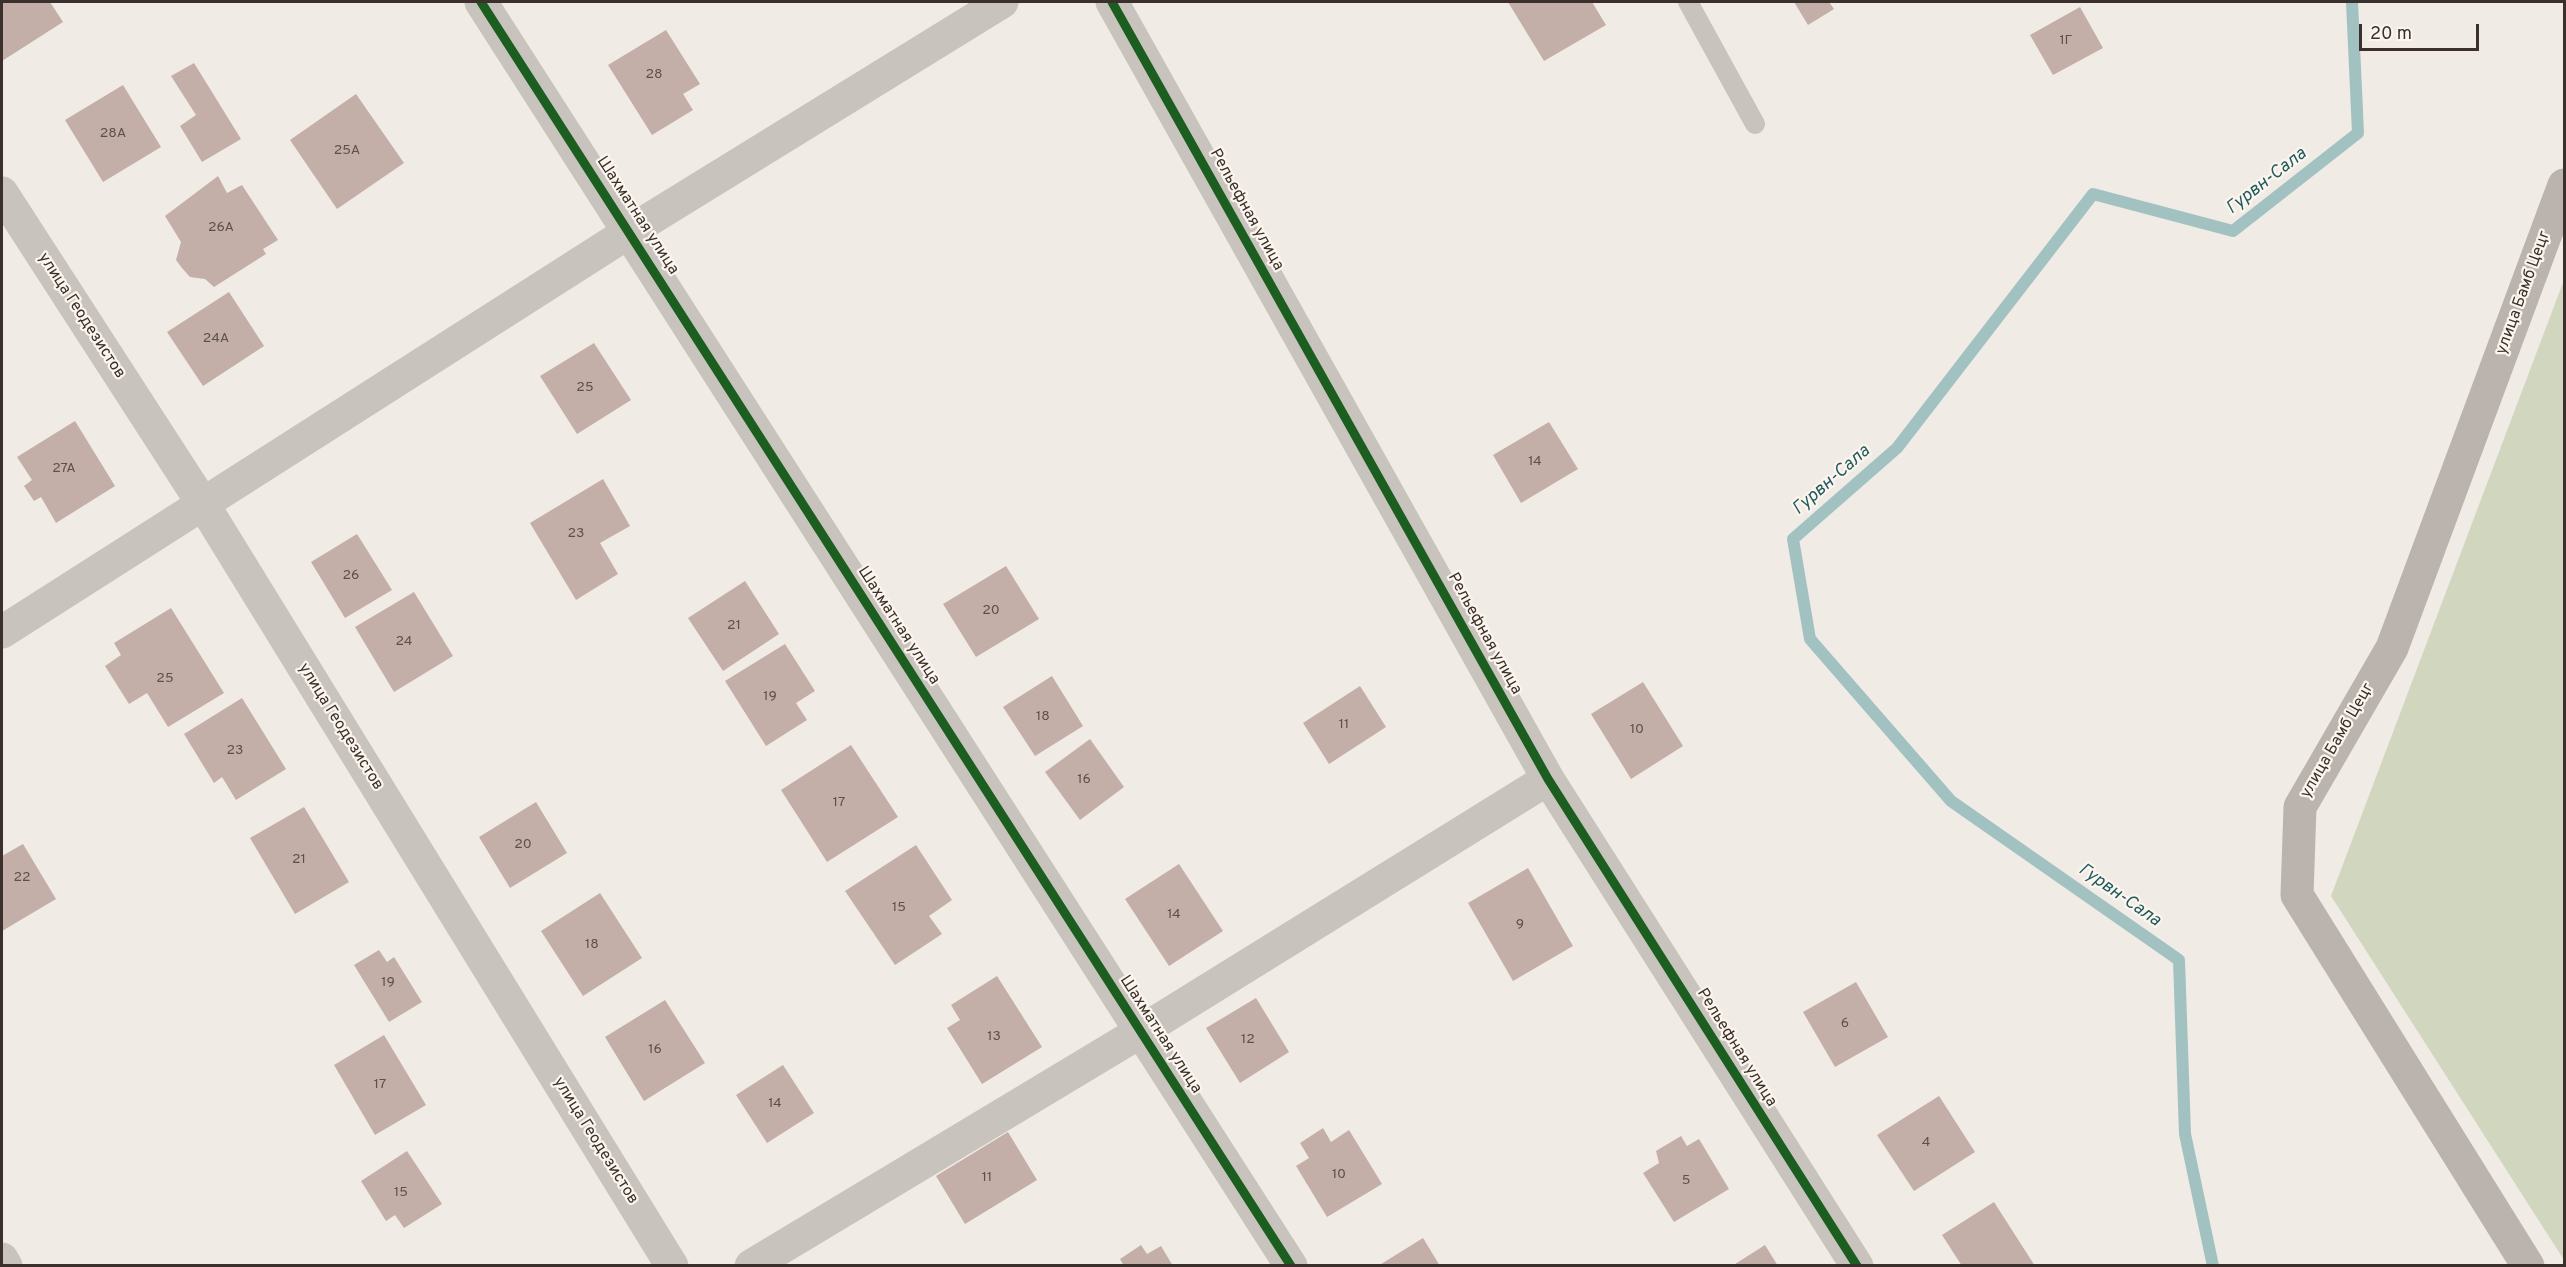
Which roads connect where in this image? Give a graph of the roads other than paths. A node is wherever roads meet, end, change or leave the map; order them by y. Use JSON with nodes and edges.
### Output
{"nodes":[{"id":1,"x":481,"y":2,"type":"edge"},
{"id":2,"x":1002,"y":2,"type":"edge"},
{"id":3,"x":1112,"y":2,"type":"edge"},
{"id":4,"x":1688,"y":2,"type":"edge"},
{"id":5,"x":1755,"y":124,"type":"dead end"},
{"id":6,"x":2565,"y":185,"type":"edge"},
{"id":7,"x":2,"y":193,"type":"edge"},
{"id":8,"x":629,"y":232,"type":"junction"},
{"id":9,"x":203,"y":504,"type":"junction"},
{"id":10,"x":2,"y":632,"type":"edge"},
{"id":11,"x":1548,"y":779,"type":"junction"},
{"id":12,"x":1140,"y":1032,"type":"junction"},
{"id":13,"x":2,"y":1259,"type":"edge"},
{"id":14,"x":6,"y":1266,"type":"edge"},
{"id":15,"x":672,"y":1266,"type":"edge"},
{"id":16,"x":751,"y":1266,"type":"edge"},
{"id":17,"x":1291,"y":1266,"type":"edge"},
{"id":18,"x":1857,"y":1266,"type":"edge"},
{"id":19,"x":2528,"y":1266,"type":"edge"}],
"edges":[{"from":1,"to":8,"type":"street","name":"Шахматная улица"},
{"from":2,"to":8,"type":"street"},
{"from":3,"to":11,"type":"street","name":"Рельефная улица"},
{"from":4,"to":5,"type":"lane"},
{"from":6,"to":19,"type":"main road","name":"улица Бамб Цецг"},
{"from":7,"to":9,"type":"street","name":"улица Геодезистов"},
{"from":8,"to":9,"type":"street"},
{"from":8,"to":12,"type":"street","name":"Шахматная улица"},
{"from":9,"to":10,"type":"street"},
{"from":9,"to":15,"type":"street","name":"улица Геодезистов"},
{"from":11,"to":12,"type":"street"},
{"from":11,"to":18,"type":"street","name":"Рельефная улица"},
{"from":12,"to":16,"type":"street"},
{"from":12,"to":17,"type":"street","name":"Шахматная улица"},
{"from":13,"to":14,"type":"street"}]}
